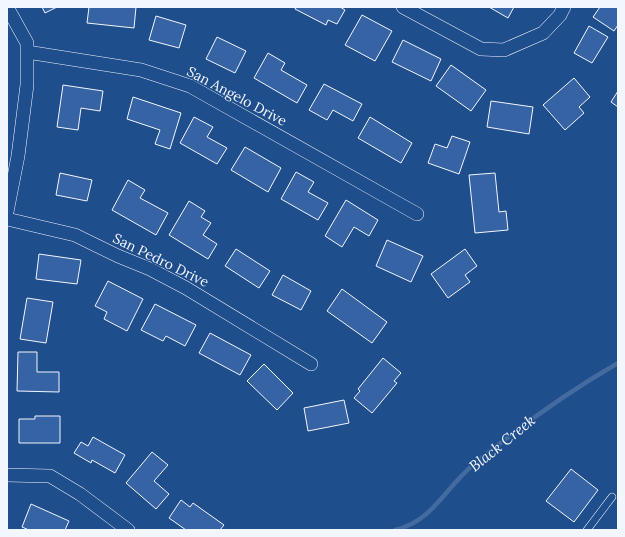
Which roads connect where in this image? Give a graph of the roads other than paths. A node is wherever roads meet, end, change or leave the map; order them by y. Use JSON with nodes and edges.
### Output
{"nodes":[{"id":1,"x":7,"y":7,"type":"edge"},
{"id":2,"x":403,"y":7,"type":"edge"},
{"id":3,"x":564,"y":7,"type":"edge"},
{"id":4,"x":27,"y":52,"type":"junction"},
{"id":5,"x":7,"y":212,"type":"edge"},
{"id":6,"x":417,"y":214,"type":"dead end"},
{"id":7,"x":7,"y":219,"type":"edge"},
{"id":8,"x":311,"y":364,"type":"dead end"},
{"id":9,"x":7,"y":475,"type":"edge"},
{"id":10,"x":612,"y":497,"type":"dead end"},
{"id":11,"x":128,"y":530,"type":"edge"},
{"id":12,"x":587,"y":530,"type":"edge"}],
"edges":[{"from":1,"to":4,"type":"street"},
{"from":2,"to":3,"type":"street"},
{"from":4,"to":5,"type":"street"},
{"from":4,"to":6,"type":"street","name":"San Angelo Drive"},
{"from":7,"to":8,"type":"street","name":"San Pedro Drive"},
{"from":9,"to":11,"type":"street"},
{"from":10,"to":12,"type":"lane"}]}
